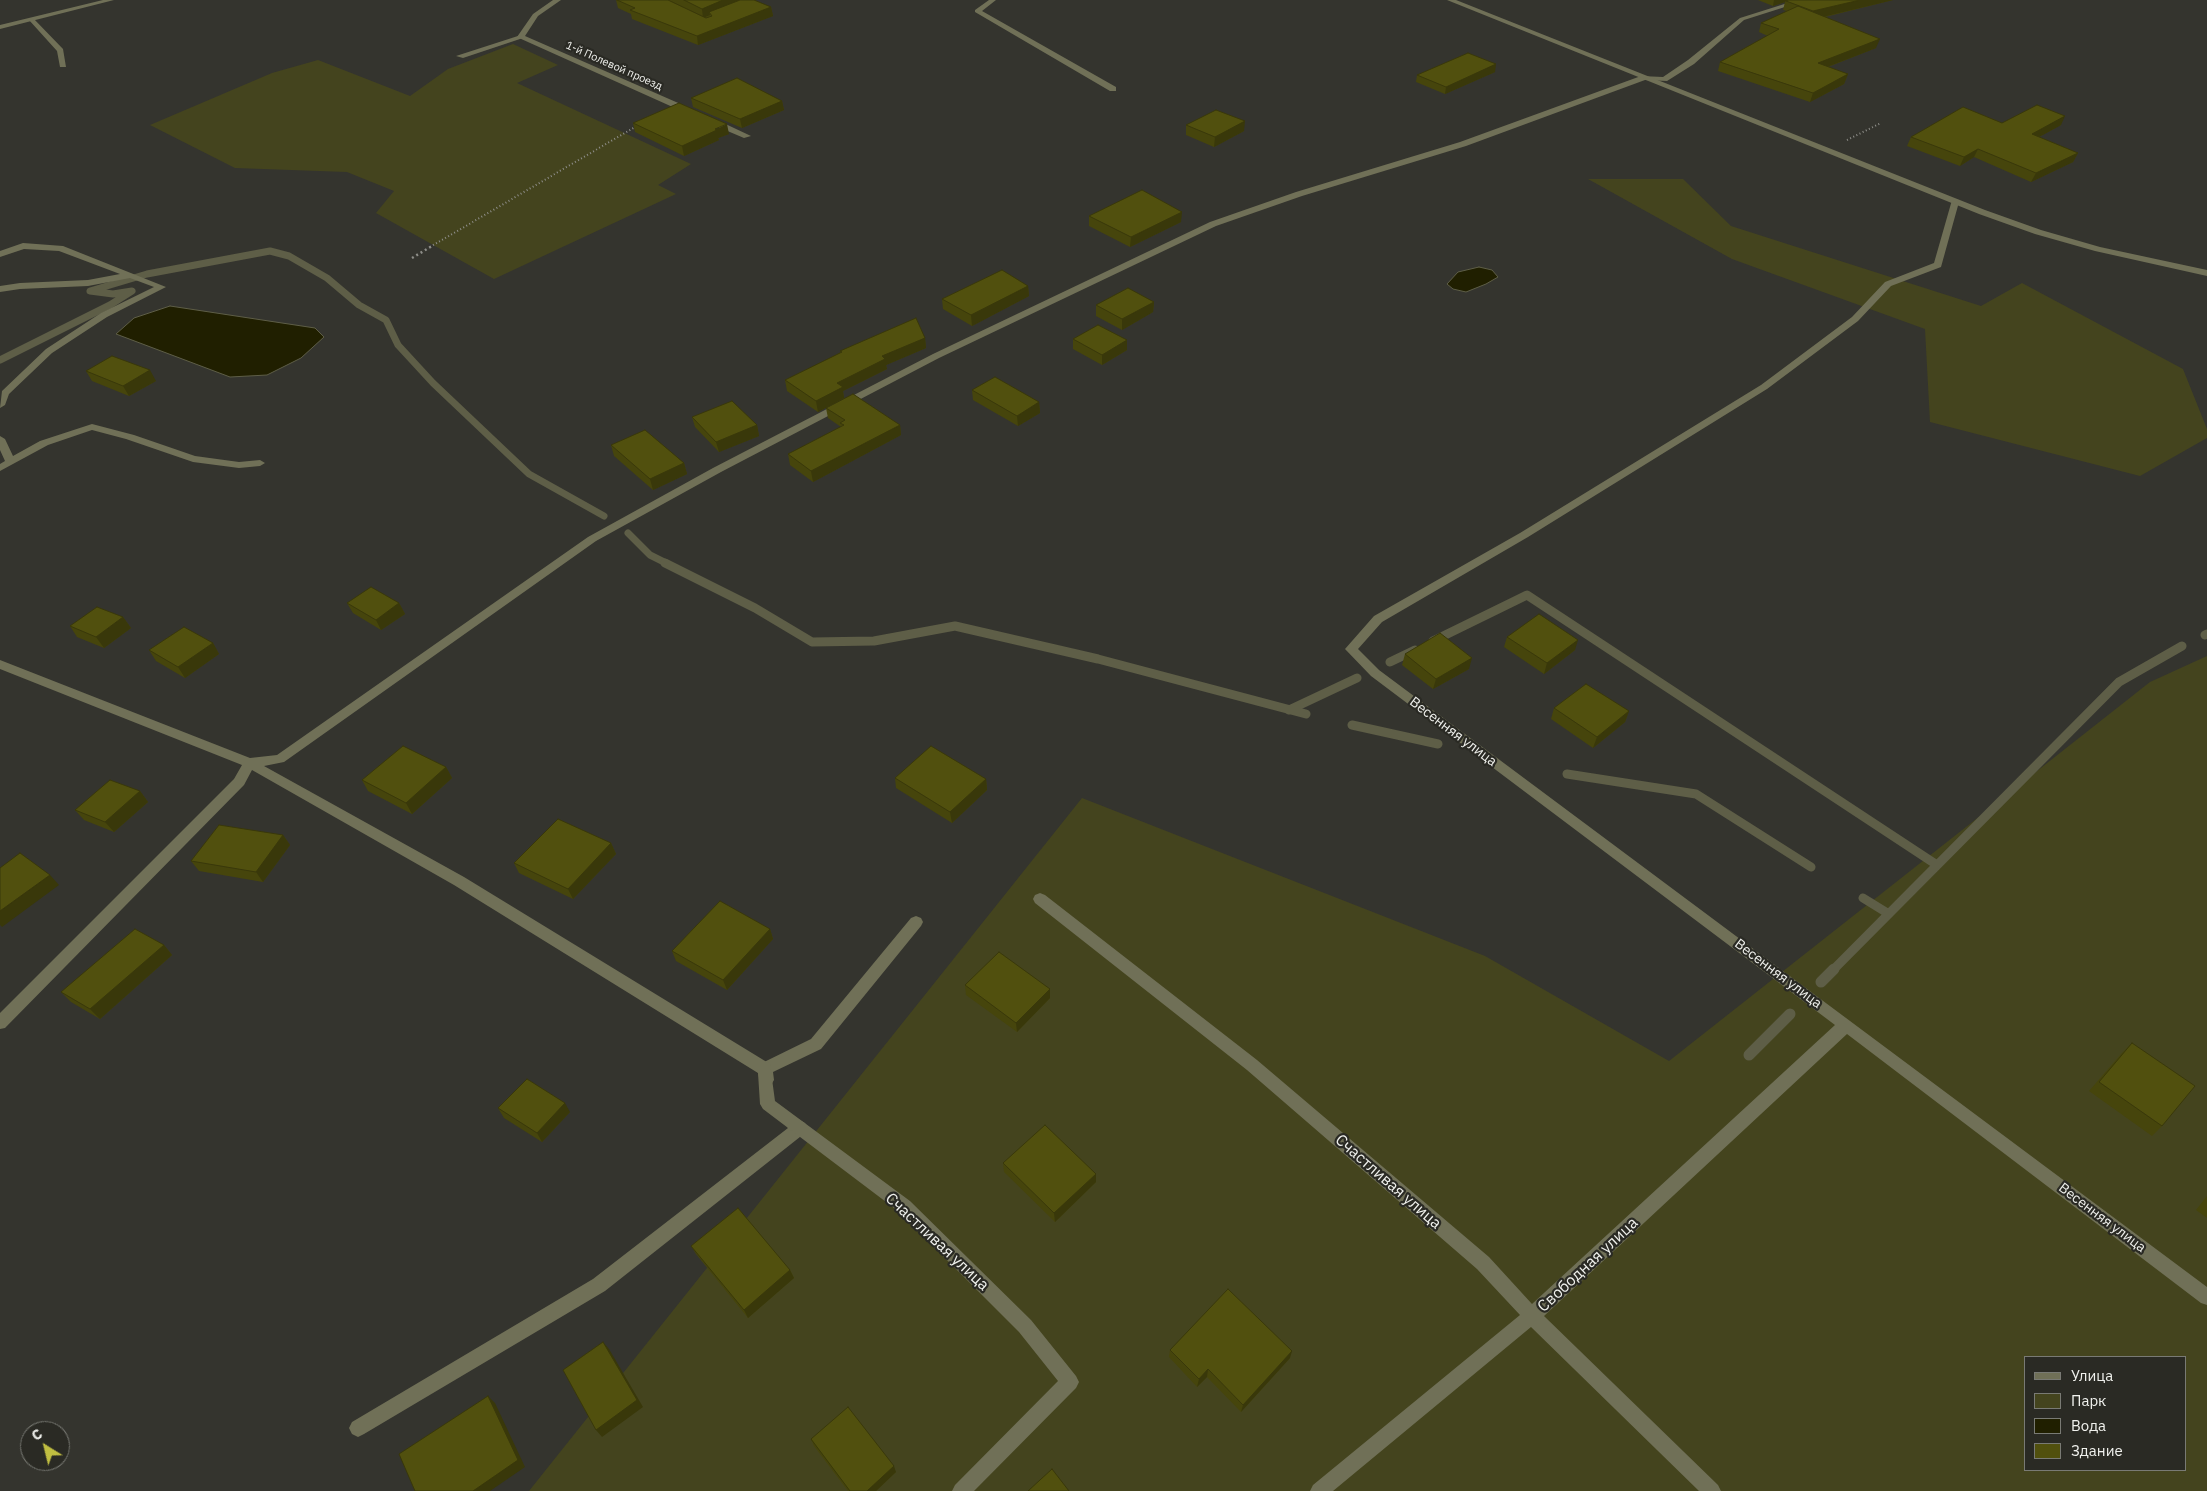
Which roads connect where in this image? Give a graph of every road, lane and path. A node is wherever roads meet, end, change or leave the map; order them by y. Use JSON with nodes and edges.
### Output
{"nodes":[{"id":1,"x":111,"y":0,"type":"edge"},
{"id":2,"x":558,"y":0,"type":"edge"},
{"id":3,"x":993,"y":0,"type":"edge"},
{"id":4,"x":1450,"y":0,"type":"edge"},
{"id":5,"x":1804,"y":0,"type":"edge"},
{"id":6,"x":32,"y":19,"type":"junction"},
{"id":7,"x":0,"y":27,"type":"edge"},
{"id":8,"x":521,"y":37,"type":"junction"},
{"id":9,"x":460,"y":56,"type":"dead end"},
{"id":10,"x":64,"y":65,"type":"dead end"},
{"id":11,"x":1644,"y":78,"type":"junction"},
{"id":12,"x":1113,"y":89,"type":"dead end"},
{"id":13,"x":696,"y":114,"type":"edge"},
{"id":14,"x":704,"y":118,"type":"edge"},
{"id":15,"x":643,"y":123,"type":"edge"},
{"id":16,"x":1881,"y":123,"type":"dead end"},
{"id":17,"x":746,"y":136,"type":"dead end"},
{"id":18,"x":1827,"y":152,"type":"junction"},
{"id":19,"x":1956,"y":202,"type":"junction"},
{"id":20,"x":0,"y":254,"type":"edge"},
{"id":21,"x":412,"y":258,"type":"dead end"},
{"id":22,"x":2207,"y":273,"type":"edge"},
{"id":23,"x":130,"y":275,"type":"junction"},
{"id":24,"x":0,"y":290,"type":"edge"},
{"id":25,"x":0,"y":405,"type":"edge"},
{"id":26,"x":0,"y":440,"type":"edge"},
{"id":27,"x":11,"y":462,"type":"junction"},
{"id":28,"x":260,"y":463,"type":"dead end"},
{"id":29,"x":0,"y":468,"type":"edge"},
{"id":30,"x":0,"y":664,"type":"edge"},
{"id":31,"x":249,"y":763,"type":"junction"},
{"id":32,"x":1040,"y":898,"type":"dead end"},
{"id":33,"x":916,"y":922,"type":"dead end"},
{"id":34,"x":0,"y":1023,"type":"edge"},
{"id":35,"x":1846,"y":1025,"type":"junction"},
{"id":36,"x":765,"y":1069,"type":"junction"},
{"id":37,"x":800,"y":1128,"type":"junction"},
{"id":38,"x":2207,"y":1297,"type":"edge"},
{"id":39,"x":1532,"y":1316,"type":"junction"},
{"id":40,"x":358,"y":1428,"type":"dead end"},
{"id":41,"x":961,"y":1491,"type":"edge"},
{"id":42,"x":1318,"y":1491,"type":"edge"},
{"id":43,"x":1712,"y":1491,"type":"edge"}],
"edges":[{"from":1,"to":6,"type":"street"},
{"from":2,"to":8,"type":"street"},
{"from":3,"to":12,"type":"street"},
{"from":4,"to":11,"type":"street"},
{"from":5,"to":11,"type":"street"},
{"from":6,"to":7,"type":"street"},
{"from":6,"to":10,"type":"street"},
{"from":8,"to":9,"type":"street"},
{"from":8,"to":13,"type":"street","name":"1-й Полевой проезд"},
{"from":11,"to":18,"type":"street"},
{"from":11,"to":31,"type":"street"},
{"from":14,"to":17,"type":"street"},
{"from":15,"to":21,"type":"path"},
{"from":16,"to":18,"type":"path"},
{"from":18,"to":19,"type":"street"},
{"from":19,"to":22,"type":"street"},
{"from":19,"to":35,"type":"street","name":"Весенняя улица"},
{"from":20,"to":23,"type":"street"},
{"from":23,"to":24,"type":"street"},
{"from":23,"to":25,"type":"street"},
{"from":26,"to":27,"type":"street"},
{"from":27,"to":28,"type":"street"},
{"from":27,"to":29,"type":"street"},
{"from":30,"to":31,"type":"street"},
{"from":31,"to":34,"type":"street"},
{"from":31,"to":36,"type":"street"},
{"from":32,"to":39,"type":"street","name":"Счастливая улица"},
{"from":33,"to":36,"type":"street"},
{"from":35,"to":38,"type":"street","name":"Весенняя улица"},
{"from":35,"to":39,"type":"street","name":"Свободная улица"},
{"from":36,"to":37,"type":"street","name":"Счастливая улица"},
{"from":37,"to":40,"type":"street"},
{"from":37,"to":41,"type":"street","name":"Счастливая улица"},
{"from":39,"to":42,"type":"street","name":"Свободная улица"},
{"from":39,"to":43,"type":"street","name":"Счастливая улица"}]}
